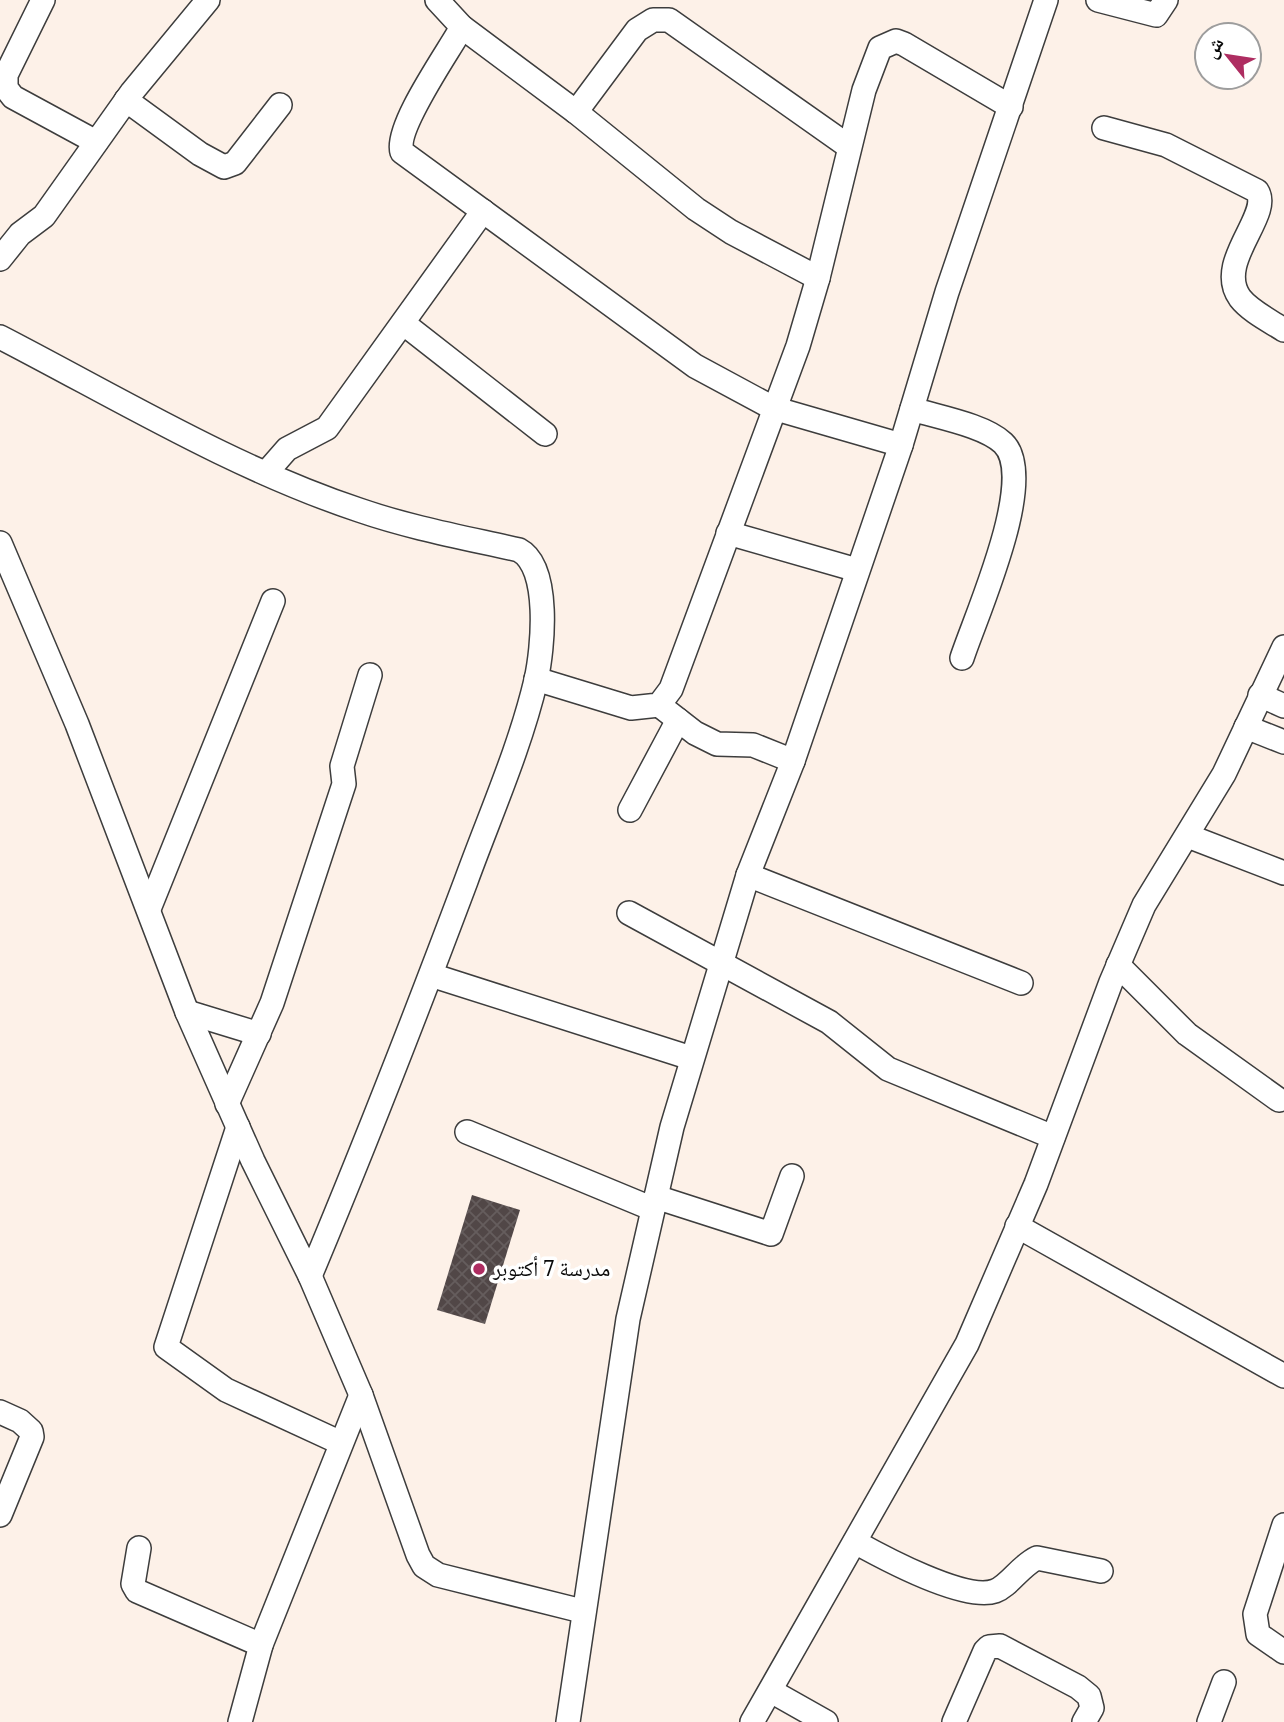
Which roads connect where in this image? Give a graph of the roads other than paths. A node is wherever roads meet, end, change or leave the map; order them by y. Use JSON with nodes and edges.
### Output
{"nodes":[{"id":1,"x":43,"y":0,"type":"edge"},
{"id":2,"x":208,"y":0,"type":"edge"},
{"id":3,"x":436,"y":0,"type":"edge"},
{"id":4,"x":1046,"y":0,"type":"edge"},
{"id":5,"x":1098,"y":0,"type":"edge"},
{"id":6,"x":1166,"y":0,"type":"edge"},
{"id":7,"x":462,"y":27,"type":"junction"},
{"id":8,"x":126,"y":100,"type":"junction"},
{"id":9,"x":280,"y":105,"type":"dead end"},
{"id":10,"x":1012,"y":107,"type":"junction"},
{"id":11,"x":576,"y":112,"type":"junction"},
{"id":12,"x":1104,"y":128,"type":"dead end"},
{"id":13,"x":96,"y":142,"type":"junction"},
{"id":14,"x":848,"y":146,"type":"junction"},
{"id":15,"x":483,"y":211,"type":"junction"},
{"id":16,"x":0,"y":259,"type":"edge"},
{"id":17,"x":818,"y":278,"type":"junction"},
{"id":18,"x":403,"y":323,"type":"junction"},
{"id":19,"x":1284,"y":330,"type":"edge"},
{"id":20,"x":0,"y":337,"type":"edge"},
{"id":21,"x":773,"y":408,"type":"junction"},
{"id":22,"x":912,"y":409,"type":"junction"},
{"id":23,"x":545,"y":434,"type":"dead end"},
{"id":24,"x":901,"y":444,"type":"junction"},
{"id":25,"x":266,"y":473,"type":"junction"},
{"id":26,"x":728,"y":533,"type":"junction"},
{"id":27,"x":2,"y":558,"type":"edge"},
{"id":28,"x":857,"y":570,"type":"junction"},
{"id":29,"x":273,"y":601,"type":"dead end"},
{"id":30,"x":1284,"y":647,"type":"edge"},
{"id":31,"x":962,"y":658,"type":"dead end"},
{"id":32,"x":370,"y":675,"type":"dead end"},
{"id":33,"x":536,"y":679,"type":"junction"},
{"id":34,"x":1260,"y":695,"type":"junction"},
{"id":35,"x":659,"y":705,"type":"junction"},
{"id":36,"x":1284,"y":706,"type":"edge"},
{"id":37,"x":677,"y":720,"type":"junction"},
{"id":38,"x":1246,"y":727,"type":"junction"},
{"id":39,"x":1284,"y":742,"type":"edge"},
{"id":40,"x":793,"y":761,"type":"junction"},
{"id":41,"x":629,"y":810,"type":"dead end"},
{"id":42,"x":1188,"y":836,"type":"junction"},
{"id":43,"x":1284,"y":873,"type":"edge"},
{"id":44,"x":748,"y":875,"type":"junction"},
{"id":45,"x":149,"y":909,"type":"junction"},
{"id":46,"x":629,"y":913,"type":"dead end"},
{"id":47,"x":721,"y":962,"type":"junction"},
{"id":48,"x":1118,"y":965,"type":"junction"},
{"id":49,"x":431,"y":975,"type":"junction"},
{"id":50,"x":1021,"y":983,"type":"dead end"},
{"id":51,"x":187,"y":1012,"type":"junction"},
{"id":52,"x":259,"y":1034,"type":"junction"},
{"id":53,"x":691,"y":1058,"type":"junction"},
{"id":54,"x":1279,"y":1100,"type":"dead end"},
{"id":55,"x":227,"y":1104,"type":"junction"},
{"id":56,"x":238,"y":1127,"type":"junction"},
{"id":57,"x":467,"y":1132,"type":"dead end"},
{"id":58,"x":1053,"y":1137,"type":"junction"},
{"id":59,"x":792,"y":1176,"type":"dead end"},
{"id":60,"x":654,"y":1203,"type":"junction"},
{"id":61,"x":1017,"y":1226,"type":"junction"},
{"id":62,"x":310,"y":1276,"type":"junction"},
{"id":63,"x":1284,"y":1376,"type":"edge"},
{"id":64,"x":361,"y":1395,"type":"junction"},
{"id":65,"x":0,"y":1412,"type":"edge"},
{"id":66,"x":341,"y":1443,"type":"junction"},
{"id":67,"x":0,"y":1515,"type":"edge"},
{"id":68,"x":1284,"y":1525,"type":"edge"},
{"id":69,"x":855,"y":1542,"type":"junction"},
{"id":70,"x":139,"y":1549,"type":"dead end"},
{"id":71,"x":1101,"y":1572,"type":"dead end"},
{"id":72,"x":582,"y":1611,"type":"junction"},
{"id":73,"x":261,"y":1644,"type":"junction"},
{"id":74,"x":1284,"y":1652,"type":"edge"},
{"id":75,"x":1224,"y":1682,"type":"dead end"},
{"id":76,"x":772,"y":1691,"type":"junction"},
{"id":77,"x":240,"y":1722,"type":"edge"},
{"id":78,"x":568,"y":1722,"type":"edge"},
{"id":79,"x":752,"y":1722,"type":"edge"},
{"id":80,"x":826,"y":1722,"type":"edge"},
{"id":81,"x":954,"y":1722,"type":"edge"},
{"id":82,"x":1084,"y":1722,"type":"edge"},
{"id":83,"x":1209,"y":1722,"type":"edge"}],
"edges":[{"from":1,"to":13,"type":"street"},
{"from":2,"to":8,"type":"street"},
{"from":3,"to":7,"type":"street"},
{"from":4,"to":10,"type":"street"},
{"from":5,"to":6,"type":"street"},
{"from":7,"to":11,"type":"street"},
{"from":7,"to":15,"type":"street"},
{"from":8,"to":9,"type":"street"},
{"from":8,"to":13,"type":"street"},
{"from":10,"to":14,"type":"street"},
{"from":10,"to":22,"type":"street"},
{"from":11,"to":14,"type":"street"},
{"from":11,"to":17,"type":"street"},
{"from":12,"to":19,"type":"street"},
{"from":13,"to":16,"type":"street"},
{"from":14,"to":17,"type":"street"},
{"from":15,"to":18,"type":"street"},
{"from":15,"to":21,"type":"street"},
{"from":17,"to":21,"type":"street"},
{"from":18,"to":23,"type":"street"},
{"from":18,"to":25,"type":"street"},
{"from":20,"to":25,"type":"street"},
{"from":21,"to":24,"type":"street"},
{"from":21,"to":26,"type":"street"},
{"from":22,"to":24,"type":"street"},
{"from":22,"to":31,"type":"street"},
{"from":24,"to":28,"type":"street"},
{"from":25,"to":33,"type":"street"},
{"from":26,"to":28,"type":"street"},
{"from":26,"to":35,"type":"street"},
{"from":27,"to":45,"type":"street"},
{"from":28,"to":40,"type":"street"},
{"from":29,"to":45,"type":"street"},
{"from":30,"to":34,"type":"street"},
{"from":32,"to":52,"type":"street"},
{"from":33,"to":35,"type":"street"},
{"from":33,"to":49,"type":"street"},
{"from":34,"to":36,"type":"street"},
{"from":34,"to":38,"type":"street"},
{"from":35,"to":37,"type":"street"},
{"from":37,"to":40,"type":"street"},
{"from":37,"to":41,"type":"street"},
{"from":38,"to":39,"type":"street"},
{"from":38,"to":42,"type":"street"},
{"from":40,"to":44,"type":"street"},
{"from":42,"to":43,"type":"street"},
{"from":42,"to":48,"type":"street"},
{"from":44,"to":47,"type":"street"},
{"from":44,"to":50,"type":"street"},
{"from":45,"to":51,"type":"street"},
{"from":46,"to":47,"type":"street"},
{"from":47,"to":53,"type":"street"},
{"from":47,"to":58,"type":"street"},
{"from":48,"to":54,"type":"street"},
{"from":48,"to":58,"type":"street"},
{"from":49,"to":53,"type":"street"},
{"from":49,"to":62,"type":"street"},
{"from":51,"to":52,"type":"street"},
{"from":51,"to":55,"type":"street"},
{"from":52,"to":55,"type":"street"},
{"from":53,"to":60,"type":"street"},
{"from":55,"to":56,"type":"street"},
{"from":56,"to":62,"type":"street"},
{"from":56,"to":66,"type":"street"},
{"from":57,"to":60,"type":"street"},
{"from":58,"to":61,"type":"street"},
{"from":59,"to":60,"type":"street"},
{"from":60,"to":72,"type":"street"},
{"from":61,"to":63,"type":"street"},
{"from":61,"to":69,"type":"street"},
{"from":62,"to":64,"type":"street"},
{"from":64,"to":66,"type":"street"},
{"from":64,"to":72,"type":"street"},
{"from":65,"to":67,"type":"street"},
{"from":66,"to":73,"type":"street"},
{"from":68,"to":74,"type":"street"},
{"from":69,"to":71,"type":"street"},
{"from":69,"to":76,"type":"street"},
{"from":70,"to":73,"type":"street"},
{"from":72,"to":78,"type":"street"},
{"from":73,"to":77,"type":"street"},
{"from":75,"to":83,"type":"street"},
{"from":76,"to":79,"type":"street"},
{"from":76,"to":80,"type":"street"},
{"from":81,"to":82,"type":"street"}]}
